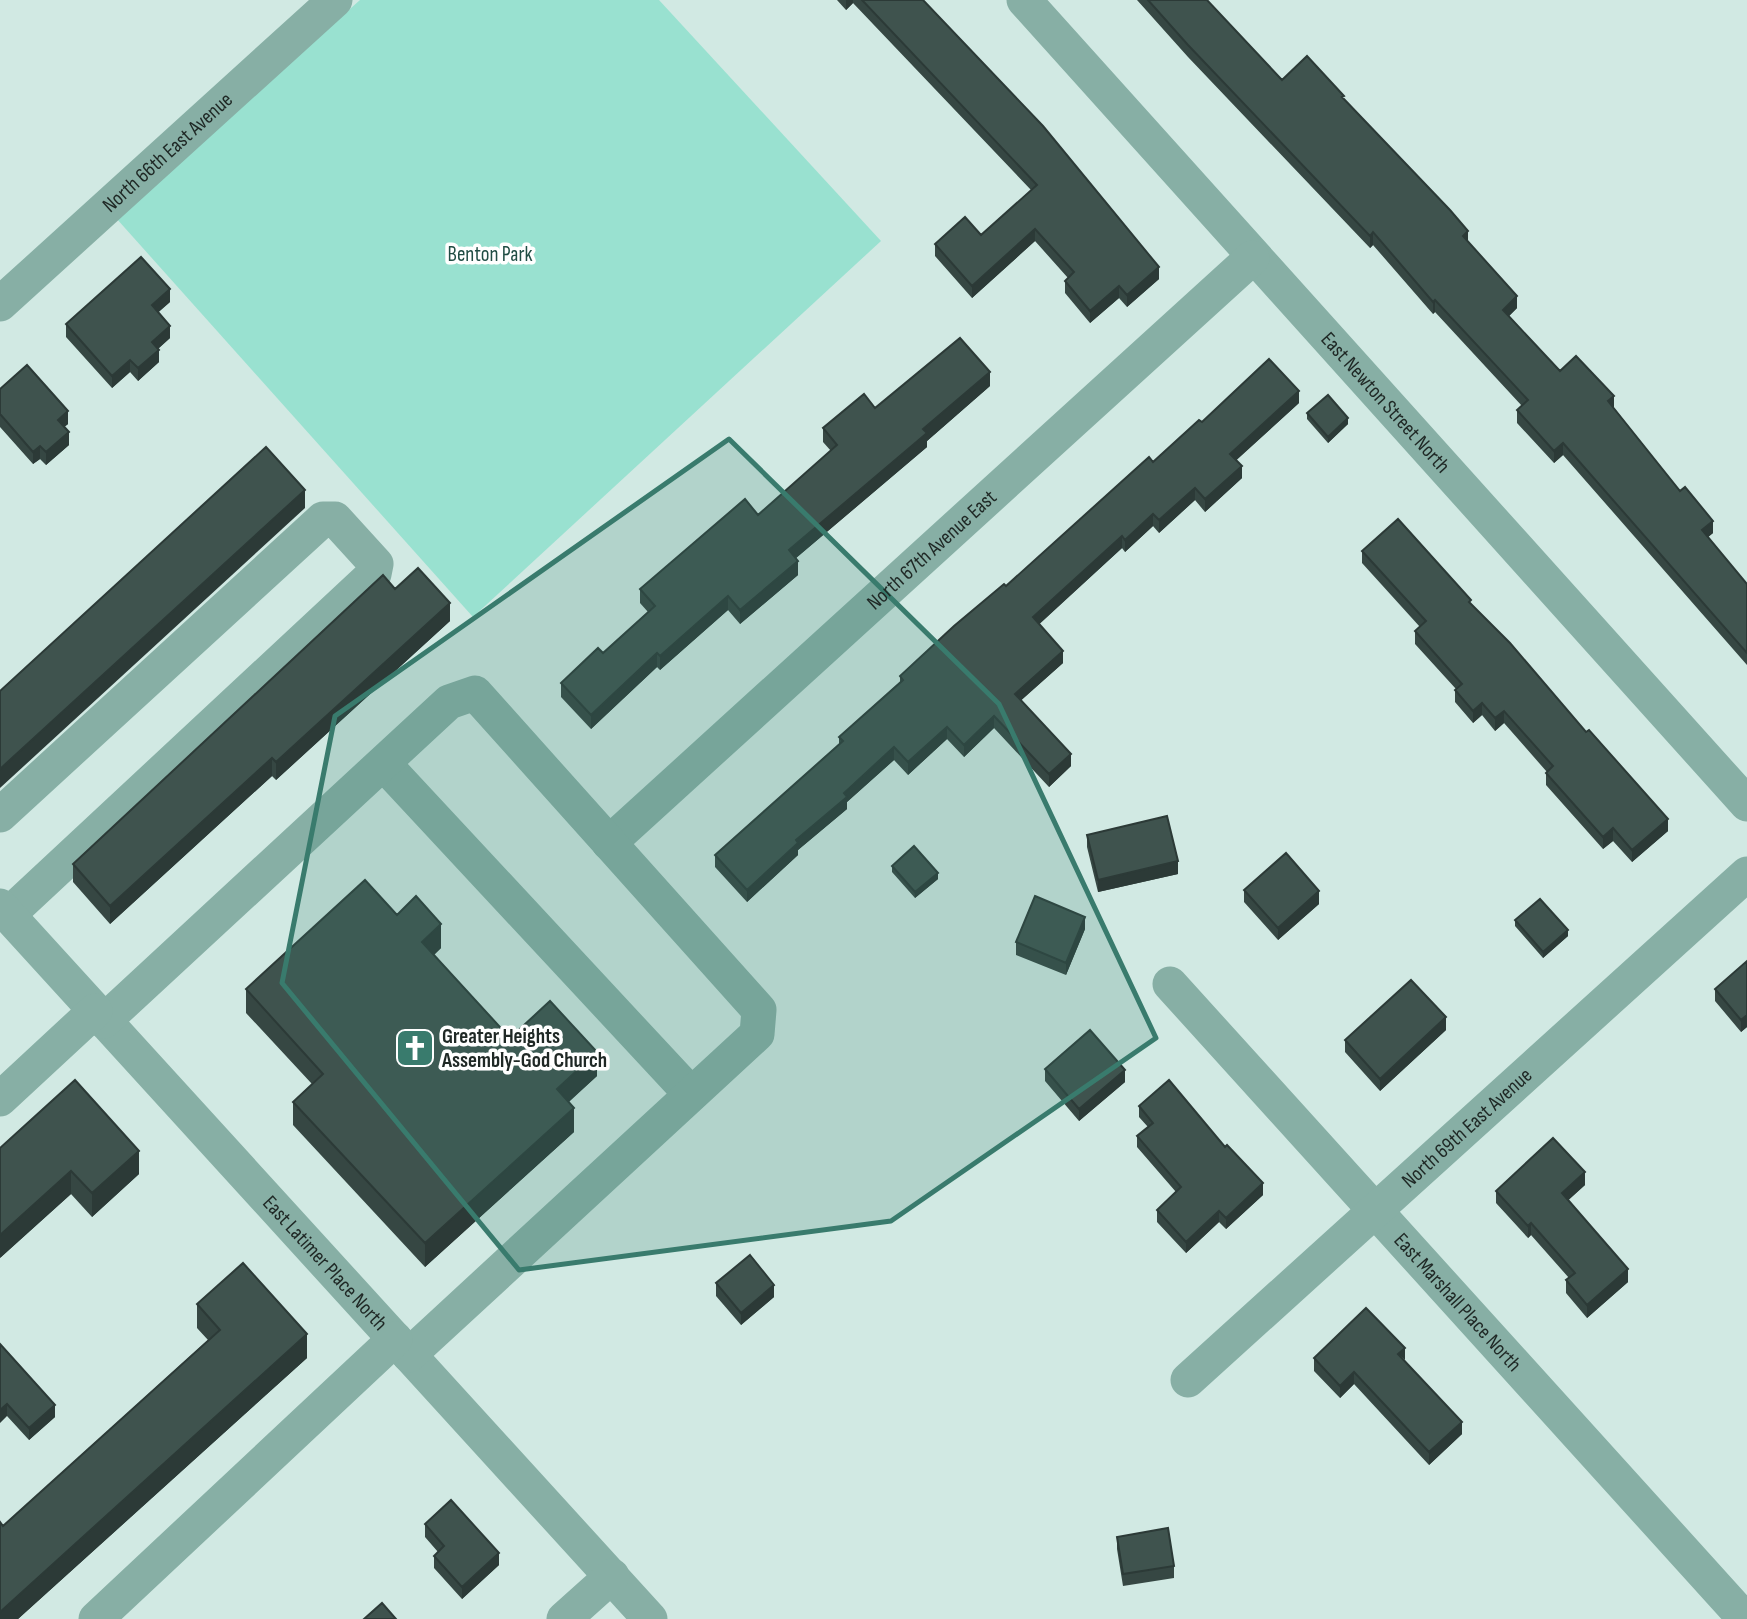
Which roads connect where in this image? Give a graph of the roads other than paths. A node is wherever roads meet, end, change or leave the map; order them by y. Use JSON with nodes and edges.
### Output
{"nodes":[{"id":1,"x":335,"y":0,"type":"edge"},
{"id":2,"x":1024,"y":0,"type":"edge"},
{"id":3,"x":1252,"y":258,"type":"junction"},
{"id":4,"x":0,"y":304,"type":"edge"},
{"id":5,"x":384,"y":764,"type":"junction"},
{"id":6,"x":1747,"y":804,"type":"edge"},
{"id":7,"x":0,"y":816,"type":"edge"},
{"id":8,"x":609,"y":843,"type":"junction"},
{"id":9,"x":1747,"y":874,"type":"edge"},
{"id":10,"x":4,"y":911,"type":"edge"},
{"id":11,"x":1170,"y":984,"type":"dead end"},
{"id":12,"x":99,"y":1016,"type":"junction"},
{"id":13,"x":691,"y":1094,"type":"junction"},
{"id":14,"x":0,"y":1099,"type":"edge"},
{"id":15,"x":1376,"y":1209,"type":"junction"},
{"id":16,"x":402,"y":1347,"type":"junction"},
{"id":17,"x":1188,"y":1380,"type":"dead end"},
{"id":18,"x":611,"y":1576,"type":"junction"},
{"id":19,"x":96,"y":1619,"type":"edge"},
{"id":20,"x":564,"y":1619,"type":"edge"},
{"id":21,"x":650,"y":1619,"type":"edge"},
{"id":22,"x":1745,"y":1619,"type":"edge"}],
"edges":[{"from":1,"to":4,"type":"street","name":"North 66th East Avenue"},
{"from":2,"to":3,"type":"street","name":"East Newton Street North"},
{"from":3,"to":6,"type":"street","name":"East Newton Street North"},
{"from":3,"to":8,"type":"street","name":"North 67th Avenue East"},
{"from":5,"to":8,"type":"street"},
{"from":5,"to":12,"type":"street"},
{"from":5,"to":13,"type":"street"},
{"from":7,"to":10,"type":"street"},
{"from":8,"to":13,"type":"street"},
{"from":9,"to":15,"type":"street","name":"North 69th East Avenue"},
{"from":10,"to":12,"type":"street","name":"East Latimer Place North"},
{"from":11,"to":15,"type":"street","name":"East Marshall Place North"},
{"from":12,"to":14,"type":"street"},
{"from":12,"to":16,"type":"street","name":"East Latimer Place North"},
{"from":13,"to":16,"type":"street"},
{"from":15,"to":17,"type":"street","name":"North 69th East Avenue"},
{"from":15,"to":22,"type":"street","name":"East Marshall Place North"},
{"from":16,"to":18,"type":"street","name":"East Latimer Place North"},
{"from":16,"to":19,"type":"street"},
{"from":18,"to":20,"type":"street"},
{"from":18,"to":21,"type":"street","name":"East Latimer Place North"}]}
